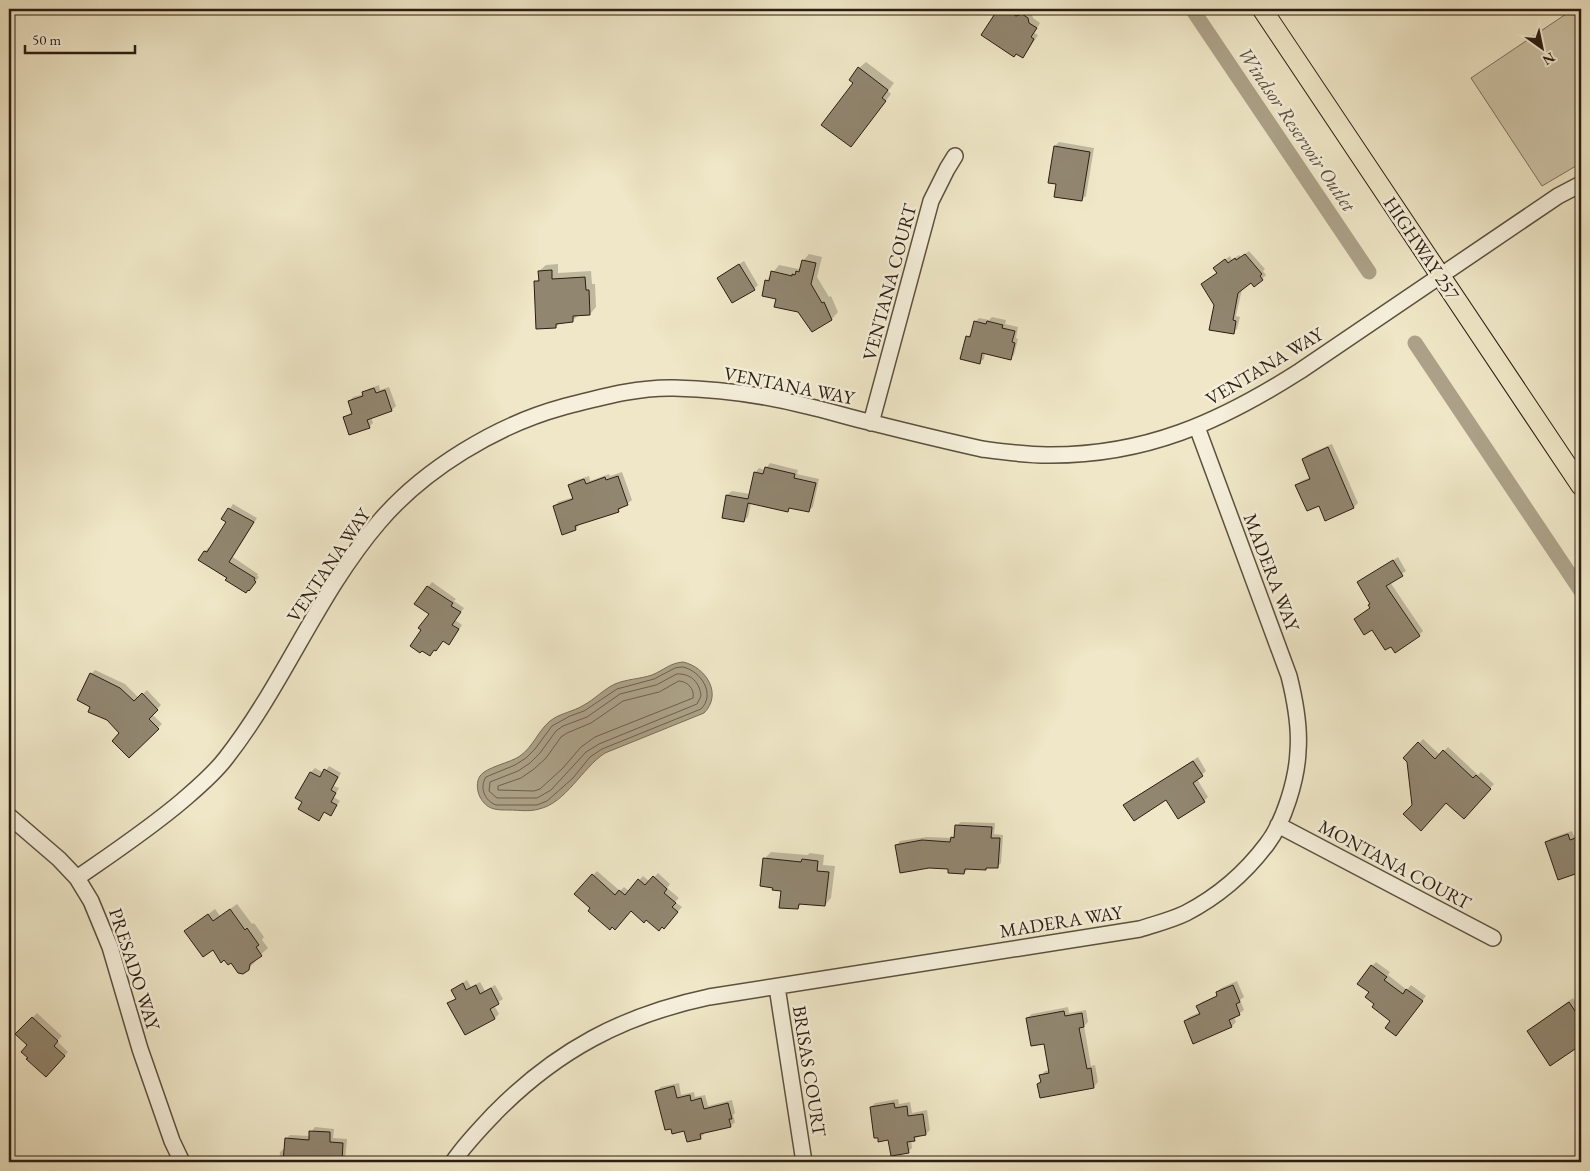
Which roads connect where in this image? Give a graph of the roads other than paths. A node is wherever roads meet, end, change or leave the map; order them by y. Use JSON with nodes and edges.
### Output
{"nodes":[{"id":1,"x":1262,"y":9,"type":"edge"},
{"id":2,"x":955,"y":156,"type":"dead end"},
{"id":3,"x":1581,"y":184,"type":"edge"},
{"id":4,"x":1441,"y":276,"type":"junction"},
{"id":5,"x":872,"y":423,"type":"junction"},
{"id":6,"x":1197,"y":427,"type":"junction"},
{"id":7,"x":1581,"y":486,"type":"edge"},
{"id":8,"x":9,"y":816,"type":"edge"},
{"id":9,"x":1278,"y":825,"type":"junction"},
{"id":10,"x":77,"y":878,"type":"junction"},
{"id":11,"x":1493,"y":938,"type":"dead end"},
{"id":12,"x":777,"y":986,"type":"junction"},
{"id":13,"x":182,"y":1162,"type":"edge"},
{"id":14,"x":453,"y":1162,"type":"edge"},
{"id":15,"x":804,"y":1162,"type":"edge"}],
"edges":[{"from":1,"to":4,"type":"main road","name":"HIGHWAY 257"},
{"from":2,"to":5,"type":"street","name":"VENTANA COURT"},
{"from":3,"to":4,"type":"street","name":"VENTANA WAY"},
{"from":4,"to":6,"type":"street","name":"VENTANA WAY"},
{"from":4,"to":7,"type":"main road","name":"HIGHWAY 257"},
{"from":5,"to":6,"type":"street","name":"VENTANA WAY"},
{"from":5,"to":10,"type":"street","name":"VENTANA WAY"},
{"from":6,"to":9,"type":"street","name":"MADERA WAY"},
{"from":8,"to":10,"type":"street","name":"PRESADO WAY"},
{"from":9,"to":11,"type":"street","name":"MONTANA COURT"},
{"from":9,"to":12,"type":"street","name":"MADERA WAY"},
{"from":10,"to":13,"type":"street","name":"PRESADO WAY"},
{"from":12,"to":14,"type":"street","name":"MADERA WAY"},
{"from":12,"to":15,"type":"street","name":"BRISAS COURT"}]}
